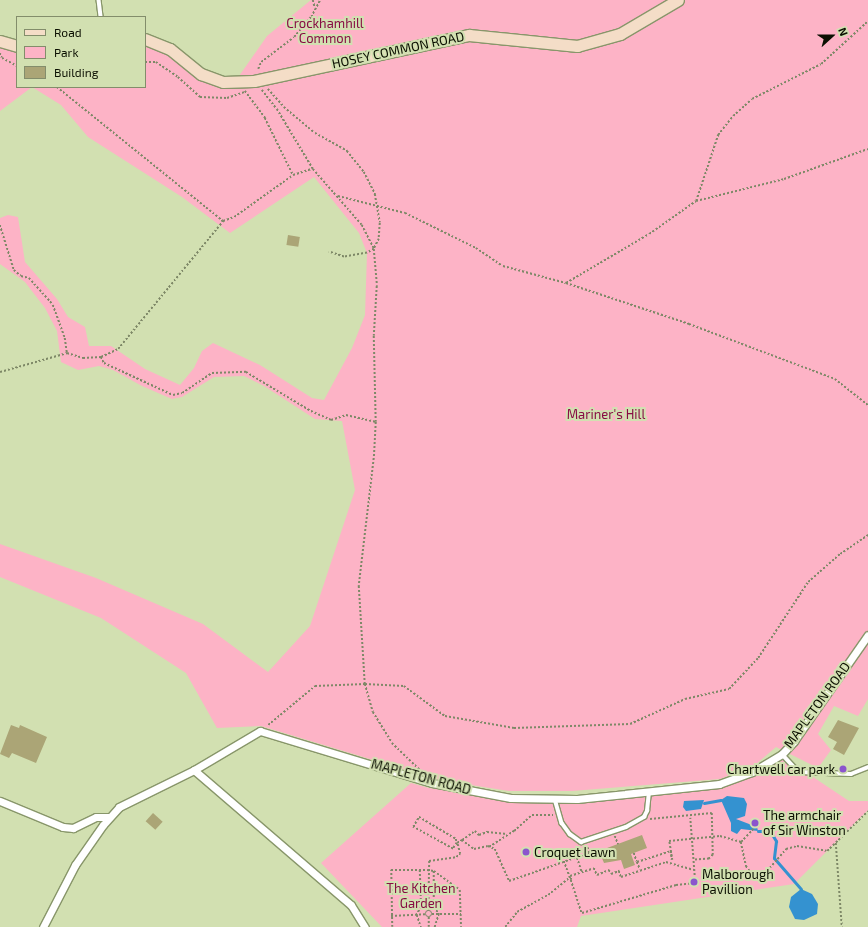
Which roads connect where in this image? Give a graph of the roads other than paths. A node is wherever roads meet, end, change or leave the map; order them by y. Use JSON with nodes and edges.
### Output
{"nodes":[{"id":1,"x":99,"y":0,"type":"edge"},
{"id":2,"x":678,"y":0,"type":"edge"},
{"id":3,"x":101,"y":16,"type":"edge"},
{"id":4,"x":146,"y":39,"type":"edge"},
{"id":5,"x":0,"y":45,"type":"edge"},
{"id":6,"x":16,"y":46,"type":"edge"},
{"id":7,"x":868,"y":635,"type":"edge"},
{"id":8,"x":782,"y":754,"type":"junction"},
{"id":9,"x":868,"y":767,"type":"edge"},
{"id":10,"x":194,"y":770,"type":"junction"},
{"id":11,"x":649,"y":792,"type":"junction"},
{"id":12,"x":555,"y":799,"type":"junction"},
{"id":13,"x":0,"y":801,"type":"edge"},
{"id":14,"x":109,"y":817,"type":"junction"},
{"id":15,"x":43,"y":927,"type":"edge"},
{"id":16,"x":365,"y":927,"type":"edge"}],
"edges":[{"from":1,"to":3,"type":"lane"},
{"from":2,"to":4,"type":"main road","name":"HOSEY COMMON ROAD"},
{"from":5,"to":6,"type":"main road"},
{"from":7,"to":8,"type":"street","name":"MAPLETON ROAD"},
{"from":8,"to":9,"type":"lane"},
{"from":8,"to":11,"type":"street","name":"MAPLETON ROAD"},
{"from":10,"to":12,"type":"street","name":"MAPLETON ROAD"},
{"from":10,"to":14,"type":"street"},
{"from":10,"to":16,"type":"street"},
{"from":11,"to":12,"type":"street","name":"MAPLETON ROAD"},
{"from":11,"to":12,"type":"lane"},
{"from":13,"to":14,"type":"street"},
{"from":14,"to":15,"type":"street"}]}
